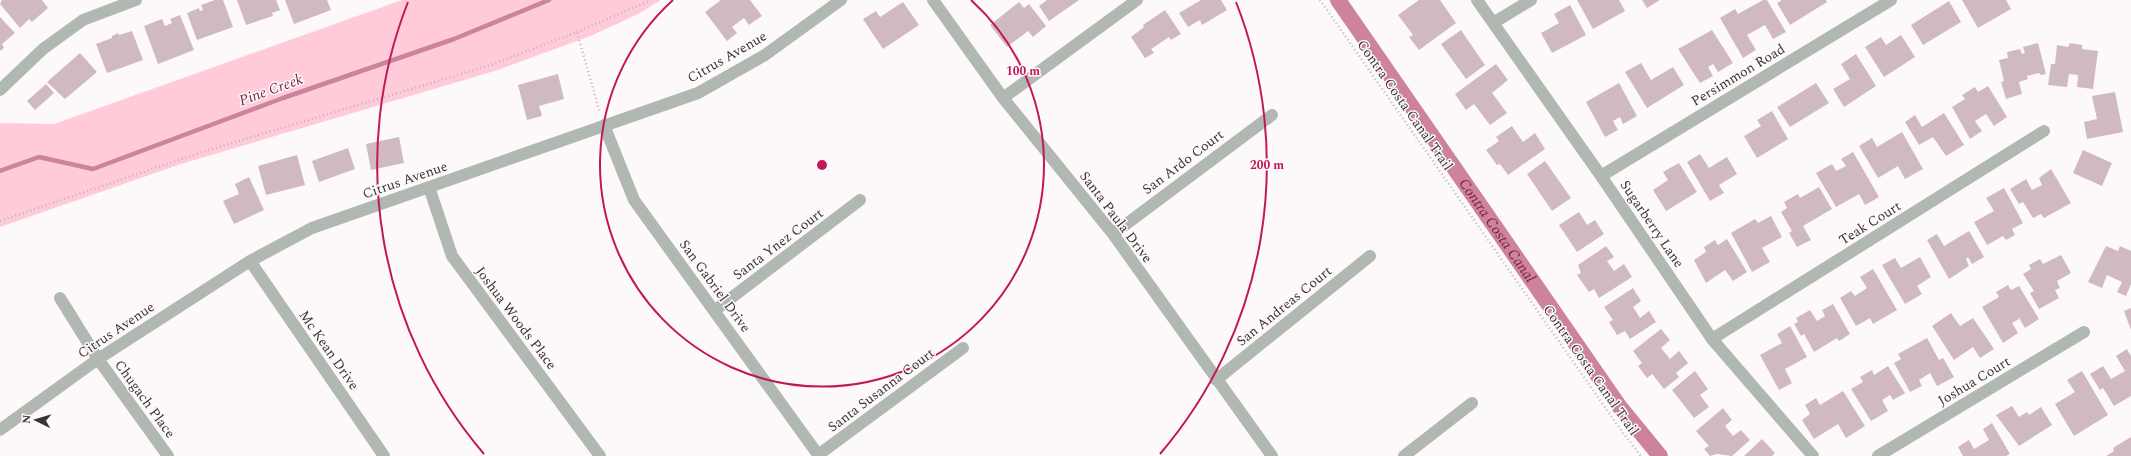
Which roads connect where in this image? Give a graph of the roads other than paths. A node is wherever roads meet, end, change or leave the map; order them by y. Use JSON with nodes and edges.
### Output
{"nodes":[{"id":1,"x":136,"y":0,"type":"edge"},
{"id":2,"x":841,"y":0,"type":"edge"},
{"id":3,"x":933,"y":0,"type":"edge"},
{"id":4,"x":1136,"y":0,"type":"edge"},
{"id":5,"x":1476,"y":0,"type":"edge"},
{"id":6,"x":1531,"y":0,"type":"edge"},
{"id":7,"x":1891,"y":0,"type":"edge"},
{"id":8,"x":1493,"y":23,"type":"junction"},
{"id":9,"x":0,"y":90,"type":"edge"},
{"id":10,"x":1003,"y":98,"type":"junction"},
{"id":11,"x":1272,"y":115,"type":"dead end"},
{"id":12,"x":604,"y":125,"type":"junction"},
{"id":13,"x":2044,"y":131,"type":"dead end"},
{"id":14,"x":1601,"y":176,"type":"junction"},
{"id":15,"x":429,"y":187,"type":"junction"},
{"id":16,"x":860,"y":200,"type":"dead end"},
{"id":17,"x":1113,"y":234,"type":"junction"},
{"id":18,"x":1370,"y":256,"type":"dead end"},
{"id":19,"x":250,"y":261,"type":"junction"},
{"id":20,"x":60,"y":298,"type":"dead end"},
{"id":21,"x":714,"y":311,"type":"junction"},
{"id":22,"x":2084,"y":332,"type":"dead end"},
{"id":23,"x":1712,"y":339,"type":"junction"},
{"id":24,"x":963,"y":348,"type":"dead end"},
{"id":25,"x":98,"y":359,"type":"junction"},
{"id":26,"x":1216,"y":380,"type":"junction"},
{"id":27,"x":1472,"y":403,"type":"dead end"},
{"id":28,"x":0,"y":430,"type":"edge"},
{"id":29,"x":168,"y":456,"type":"edge"},
{"id":30,"x":384,"y":456,"type":"edge"},
{"id":31,"x":600,"y":456,"type":"edge"},
{"id":32,"x":818,"y":456,"type":"edge"},
{"id":33,"x":1272,"y":456,"type":"edge"},
{"id":34,"x":1404,"y":456,"type":"edge"},
{"id":35,"x":1813,"y":456,"type":"edge"},
{"id":36,"x":1878,"y":456,"type":"edge"}],
"edges":[{"from":1,"to":9,"type":"street"},
{"from":2,"to":12,"type":"street","name":"Citrus Avenue"},
{"from":3,"to":10,"type":"street","name":"Santa Paula Drive"},
{"from":4,"to":10,"type":"street"},
{"from":5,"to":8,"type":"street","name":"Sugarberry Lane"},
{"from":6,"to":8,"type":"street"},
{"from":7,"to":14,"type":"street","name":"Persimmon Road"},
{"from":8,"to":14,"type":"street","name":"Sugarberry Lane"},
{"from":10,"to":17,"type":"street","name":"Santa Paula Drive"},
{"from":11,"to":17,"type":"street","name":"San Ardo Court"},
{"from":12,"to":15,"type":"street","name":"Citrus Avenue"},
{"from":12,"to":21,"type":"street","name":"San Gabriel Drive"},
{"from":13,"to":23,"type":"street","name":"Teak Court"},
{"from":14,"to":23,"type":"street","name":"Sugarberry Lane"},
{"from":15,"to":19,"type":"street","name":"Citrus Avenue"},
{"from":15,"to":31,"type":"street","name":"Joshua Woods Place"},
{"from":16,"to":21,"type":"street","name":"Santa Ynez Court"},
{"from":17,"to":26,"type":"street","name":"Santa Paula Drive"},
{"from":18,"to":26,"type":"street","name":"San Andreas Court"},
{"from":19,"to":25,"type":"street","name":"Citrus Avenue"},
{"from":19,"to":30,"type":"street","name":"Mc Kean Drive"},
{"from":20,"to":25,"type":"street","name":"Chugach Place"},
{"from":21,"to":32,"type":"street","name":"San Gabriel Drive"},
{"from":22,"to":36,"type":"street","name":"Joshua Court"},
{"from":23,"to":35,"type":"street","name":"Sugarberry Lane"},
{"from":24,"to":32,"type":"street","name":"Santa Susanna Court"},
{"from":25,"to":28,"type":"street","name":"Citrus Avenue"},
{"from":25,"to":29,"type":"street","name":"Chugach Place"},
{"from":26,"to":33,"type":"street","name":"Santa Paula Drive"},
{"from":27,"to":34,"type":"street"}]}
